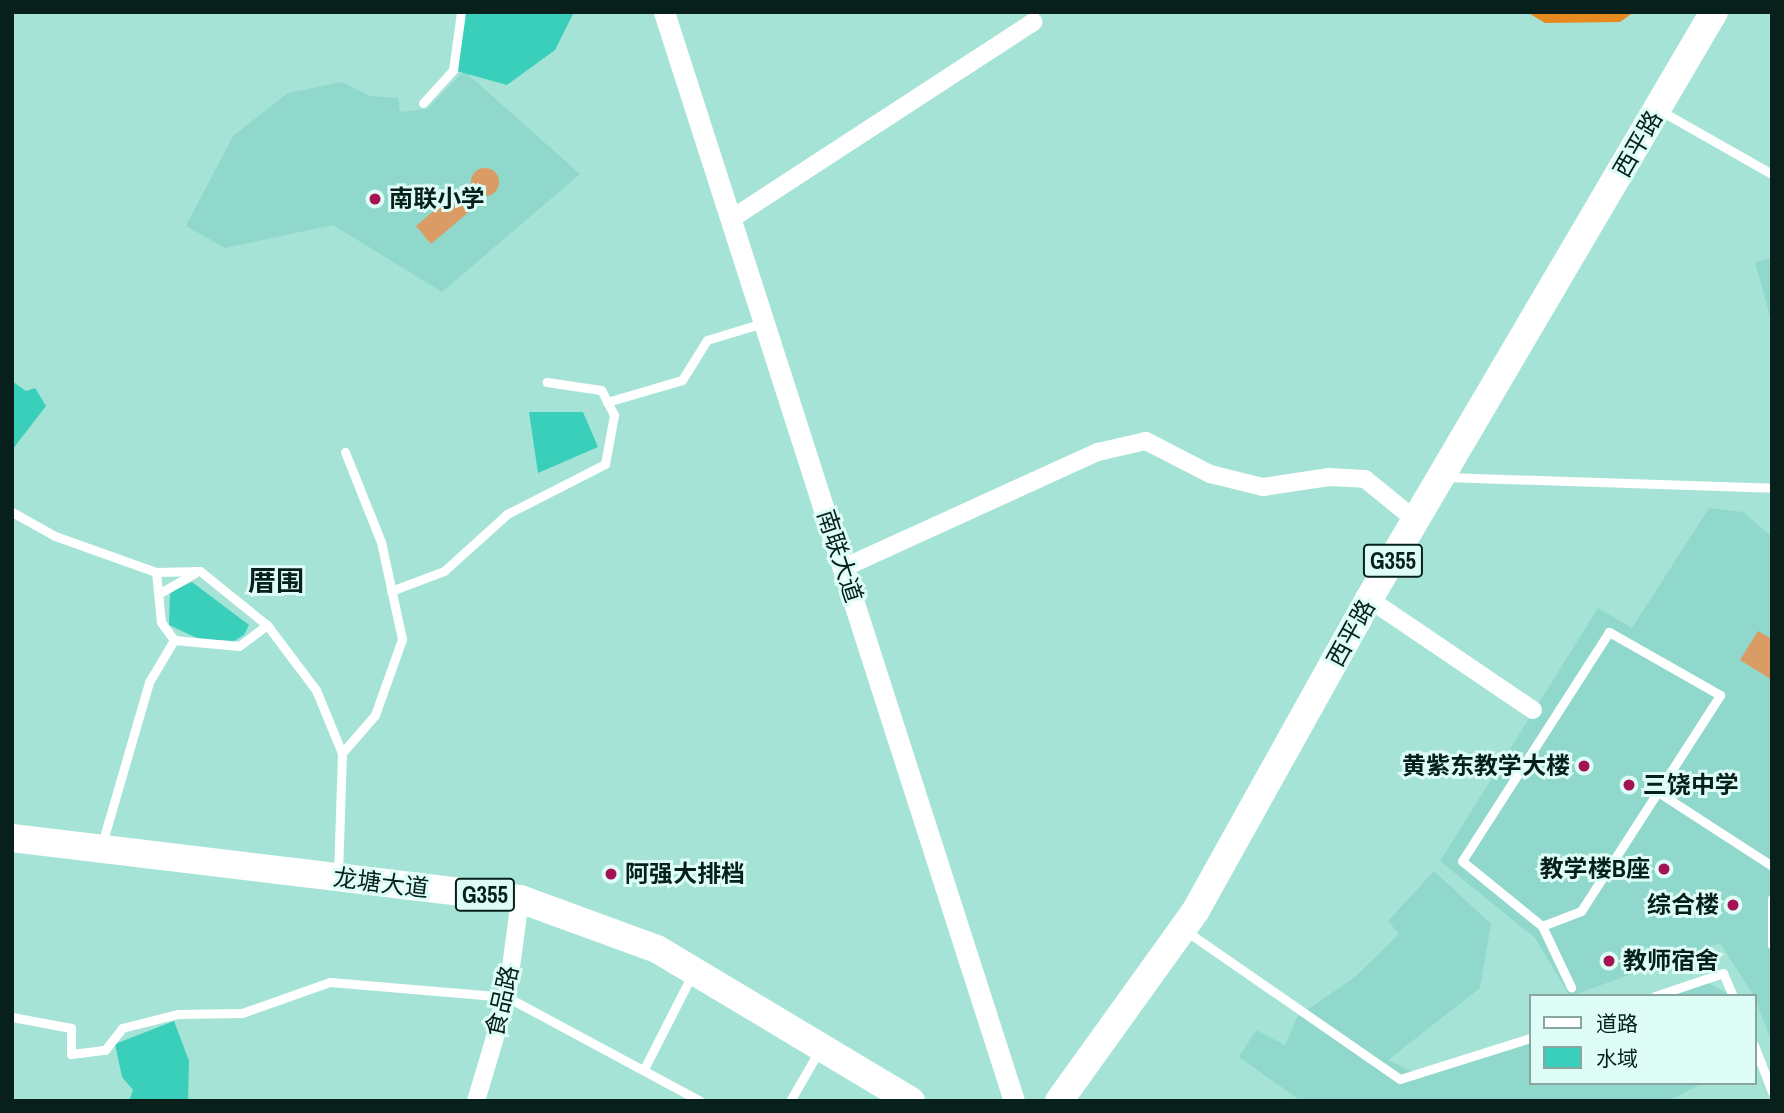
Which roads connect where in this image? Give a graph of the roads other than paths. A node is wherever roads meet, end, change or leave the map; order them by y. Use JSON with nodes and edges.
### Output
{"nodes":[{"id":1,"x":461,"y":12,"type":"edge"},
{"id":2,"x":664,"y":12,"type":"edge"},
{"id":3,"x":1714,"y":12,"type":"edge"},
{"id":4,"x":1032,"y":22,"type":"dead end"},
{"id":5,"x":423,"y":103,"type":"dead end"},
{"id":6,"x":1658,"y":109,"type":"junction"},
{"id":7,"x":1772,"y":174,"type":"edge"},
{"id":8,"x":731,"y":219,"type":"junction"},
{"id":9,"x":764,"y":322,"type":"junction"},
{"id":10,"x":547,"y":382,"type":"dead end"},
{"id":11,"x":607,"y":402,"type":"junction"},
{"id":12,"x":345,"y":453,"type":"dead end"},
{"id":13,"x":1446,"y":477,"type":"junction"},
{"id":14,"x":1772,"y":488,"type":"edge"},
{"id":15,"x":12,"y":512,"type":"edge"},
{"id":16,"x":1418,"y":522,"type":"junction"},
{"id":17,"x":843,"y":568,"type":"junction"},
{"id":18,"x":200,"y":571,"type":"junction"},
{"id":19,"x":156,"y":572,"type":"junction"},
{"id":20,"x":391,"y":591,"type":"junction"},
{"id":21,"x":160,"y":593,"type":"junction"},
{"id":22,"x":1369,"y":599,"type":"junction"},
{"id":23,"x":267,"y":625,"type":"junction"},
{"id":24,"x":174,"y":640,"type":"junction"},
{"id":25,"x":1534,"y":710,"type":"joint"},
{"id":26,"x":1550,"y":721,"type":"junction"},
{"id":27,"x":342,"y":753,"type":"junction"},
{"id":28,"x":1658,"y":792,"type":"junction"},
{"id":29,"x":12,"y":838,"type":"edge"},
{"id":30,"x":12,"y":847,"type":"edge"},
{"id":31,"x":99,"y":853,"type":"junction"},
{"id":32,"x":1772,"y":866,"type":"edge"},
{"id":33,"x":337,"y":882,"type":"junction"},
{"id":34,"x":1772,"y":899,"type":"edge"},
{"id":35,"x":519,"y":904,"type":"junction"},
{"id":36,"x":1542,"y":926,"type":"junction"},
{"id":37,"x":1183,"y":929,"type":"junction"},
{"id":38,"x":1772,"y":945,"type":"edge"},
{"id":39,"x":693,"y":974,"type":"junction"},
{"id":40,"x":1571,"y":987,"type":"dead end"},
{"id":41,"x":1661,"y":994,"type":"edge"},
{"id":42,"x":1732,"y":994,"type":"edge"},
{"id":43,"x":507,"y":998,"type":"junction"},
{"id":44,"x":12,"y":1017,"type":"edge"},
{"id":45,"x":1528,"y":1039,"type":"edge"},
{"id":46,"x":819,"y":1050,"type":"junction"},
{"id":47,"x":1756,"y":1050,"type":"edge"},
{"id":48,"x":644,"y":1069,"type":"junction"},
{"id":49,"x":1772,"y":1092,"type":"edge"},
{"id":50,"x":476,"y":1101,"type":"edge"},
{"id":51,"x":700,"y":1101,"type":"edge"},
{"id":52,"x":790,"y":1101,"type":"edge"},
{"id":53,"x":897,"y":1101,"type":"edge"},
{"id":54,"x":911,"y":1101,"type":"edge"},
{"id":55,"x":1014,"y":1101,"type":"edge"},
{"id":56,"x":1059,"y":1101,"type":"edge"}],
"edges":[{"from":1,"to":5,"type":"lane"},
{"from":2,"to":8,"type":"street","name":"南联大道"},
{"from":3,"to":6,"type":"highway","name":"西平路","number":"G355"},
{"from":4,"to":8,"type":"street"},
{"from":6,"to":7,"type":"lane"},
{"from":6,"to":13,"type":"highway","name":"西平路","number":"G355"},
{"from":8,"to":9,"type":"street","name":"南联大道"},
{"from":9,"to":11,"type":"lane"},
{"from":9,"to":17,"type":"street","name":"南联大道"},
{"from":10,"to":11,"type":"lane"},
{"from":11,"to":20,"type":"lane"},
{"from":12,"to":20,"type":"lane"},
{"from":13,"to":14,"type":"lane"},
{"from":13,"to":16,"type":"highway","name":"西平路","number":"G355"},
{"from":15,"to":19,"type":"lane"},
{"from":16,"to":17,"type":"street"},
{"from":16,"to":22,"type":"highway","name":"西平路","number":"G355"},
{"from":17,"to":55,"type":"street","name":"南联大道"},
{"from":18,"to":19,"type":"lane"},
{"from":18,"to":21,"type":"lane"},
{"from":18,"to":23,"type":"lane"},
{"from":19,"to":21,"type":"lane"},
{"from":20,"to":27,"type":"lane"},
{"from":21,"to":24,"type":"lane"},
{"from":22,"to":25,"type":"street"},
{"from":22,"to":37,"type":"highway","name":"西平路","number":"G355"},
{"from":23,"to":24,"type":"lane"},
{"from":23,"to":27,"type":"lane"},
{"from":24,"to":31,"type":"lane"},
{"from":25,"to":26,"type":"lane"},
{"from":26,"to":28,"type":"lane"},
{"from":26,"to":36,"type":"lane"},
{"from":27,"to":33,"type":"lane"},
{"from":28,"to":32,"type":"lane"},
{"from":28,"to":36,"type":"lane"},
{"from":29,"to":31,"type":"highway","name":"龙塘大道","number":"G355"},
{"from":30,"to":31,"type":"highway","name":"龙塘大道","number":"G355"},
{"from":31,"to":33,"type":"highway","name":"龙塘大道","number":"G355"},
{"from":33,"to":35,"type":"highway","name":"龙塘大道","number":"G355"},
{"from":34,"to":38,"type":"lane"},
{"from":35,"to":39,"type":"highway","name":"龙塘大道","number":"G355"},
{"from":35,"to":43,"type":"street","name":"食品路"},
{"from":36,"to":40,"type":"lane"},
{"from":37,"to":45,"type":"lane"},
{"from":37,"to":56,"type":"highway","name":"西平路","number":"G355"},
{"from":39,"to":46,"type":"highway","name":"龙塘大道","number":"G355"},
{"from":39,"to":48,"type":"lane"},
{"from":41,"to":42,"type":"lane"},
{"from":43,"to":44,"type":"lane"},
{"from":43,"to":48,"type":"lane"},
{"from":43,"to":50,"type":"street","name":"食品路"},
{"from":46,"to":52,"type":"lane"},
{"from":46,"to":53,"type":"highway","name":"龙塘大道","number":"G355"},
{"from":46,"to":54,"type":"highway","name":"龙塘大道","number":"G355"},
{"from":47,"to":49,"type":"lane"},
{"from":48,"to":51,"type":"lane"}]}
